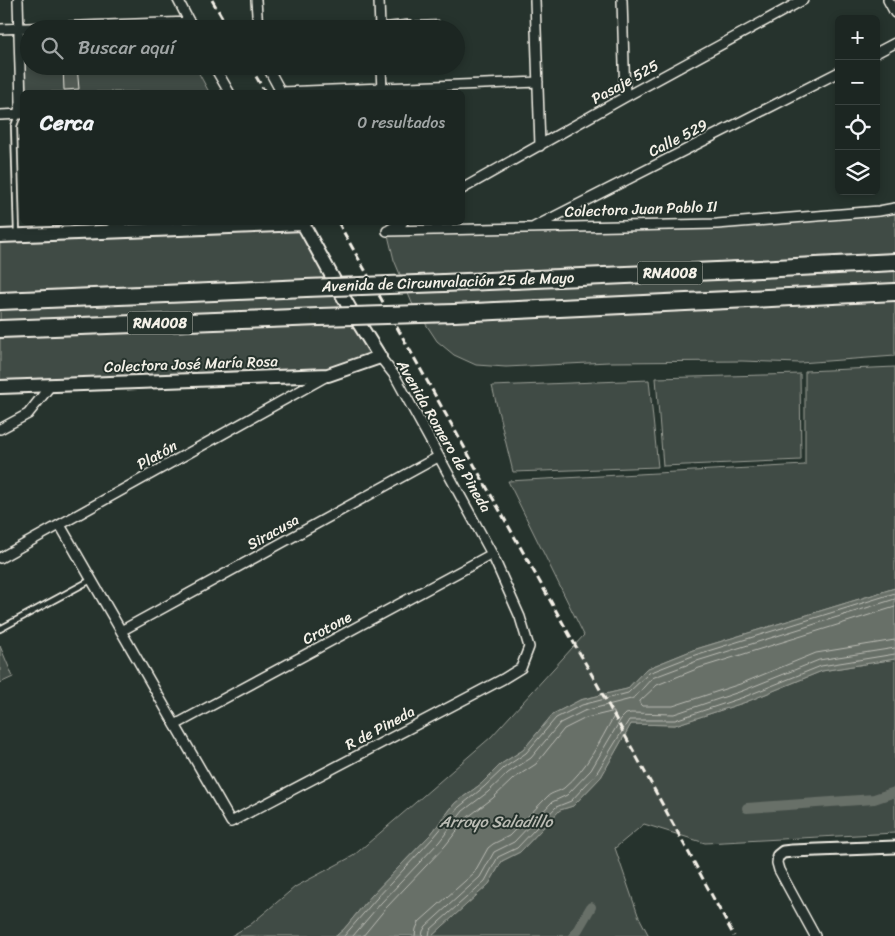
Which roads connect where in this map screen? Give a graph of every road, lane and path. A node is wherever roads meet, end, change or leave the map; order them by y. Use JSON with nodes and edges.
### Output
{"nodes":[{"id":1,"x":18,"y":0,"type":"edge"},
{"id":2,"x":178,"y":0,"type":"edge"},
{"id":3,"x":256,"y":0,"type":"edge"},
{"id":4,"x":379,"y":0,"type":"edge"},
{"id":5,"x":535,"y":0,"type":"edge"},
{"id":6,"x":622,"y":0,"type":"edge"},
{"id":7,"x":803,"y":0,"type":"edge"},
{"id":8,"x":888,"y":0,"type":"edge"},
{"id":9,"x":895,"y":13,"type":"edge"},
{"id":10,"x":189,"y":20,"type":"edge"},
{"id":11,"x":257,"y":20,"type":"edge"},
{"id":12,"x":380,"y":20,"type":"edge"},
{"id":13,"x":18,"y":28,"type":"junction"},
{"id":14,"x":0,"y":29,"type":"edge"},
{"id":15,"x":895,"y":43,"type":"edge"},
{"id":16,"x":880,"y":51,"type":"edge"},
{"id":17,"x":835,"y":74,"type":"edge"},
{"id":18,"x":219,"y":75,"type":"edge"},
{"id":19,"x":272,"y":75,"type":"edge"},
{"id":20,"x":381,"y":75,"type":"edge"},
{"id":21,"x":538,"y":82,"type":"junction"},
{"id":22,"x":20,"y":90,"type":"edge"},
{"id":23,"x":228,"y":90,"type":"edge"},
{"id":24,"x":280,"y":90,"type":"edge"},
{"id":25,"x":382,"y":90,"type":"edge"},
{"id":26,"x":625,"y":97,"type":"junction"},
{"id":27,"x":20,"y":114,"type":"edge"},
{"id":28,"x":0,"y":115,"type":"edge"},
{"id":29,"x":540,"y":146,"type":"junction"},
{"id":30,"x":465,"y":187,"type":"edge"},
{"id":31,"x":895,"y":208,"type":"edge"},
{"id":32,"x":117,"y":225,"type":"edge"},
{"id":33,"x":274,"y":225,"type":"edge"},
{"id":34,"x":303,"y":225,"type":"edge"},
{"id":35,"x":387,"y":227,"type":"edge"},
{"id":36,"x":530,"y":229,"type":"junction"},
{"id":37,"x":107,"y":231,"type":"junction"},
{"id":38,"x":17,"y":235,"type":"junction"},
{"id":39,"x":0,"y":236,"type":"edge"},
{"id":40,"x":895,"y":262,"type":"edge"},
{"id":41,"x":895,"y":292,"type":"edge"},
{"id":42,"x":0,"y":294,"type":"edge"},
{"id":43,"x":94,"y":297,"type":"junction"},
{"id":44,"x":0,"y":300,"type":"edge"},
{"id":45,"x":0,"y":329,"type":"edge"},
{"id":46,"x":380,"y":357,"type":"junction"},
{"id":47,"x":328,"y":375,"type":"junction"},
{"id":48,"x":51,"y":385,"type":"junction"},
{"id":49,"x":0,"y":387,"type":"edge"},
{"id":50,"x":0,"y":429,"type":"edge"},
{"id":51,"x":438,"y":457,"type":"junction"},
{"id":52,"x":60,"y":525,"type":"junction"},
{"id":53,"x":492,"y":554,"type":"junction"},
{"id":54,"x":0,"y":558,"type":"edge"},
{"id":55,"x":92,"y":580,"type":"junction"},
{"id":56,"x":0,"y":629,"type":"edge"},
{"id":57,"x":121,"y":631,"type":"junction"},
{"id":58,"x":529,"y":647,"type":"joint"},
{"id":59,"x":175,"y":725,"type":"junction"},
{"id":60,"x":895,"y":847,"type":"edge"},
{"id":61,"x":778,"y":856,"type":"joint"},
{"id":62,"x":815,"y":936,"type":"edge"}],
"edges":[{"from":1,"to":13,"type":"street"},
{"from":2,"to":10,"type":"street"},
{"from":3,"to":11,"type":"street"},
{"from":4,"to":12,"type":"street"},
{"from":5,"to":21,"type":"street"},
{"from":6,"to":26,"type":"street"},
{"from":7,"to":26,"type":"street","name":"Pasaje 525"},
{"from":8,"to":9,"type":"street"},
{"from":13,"to":14,"type":"street"},
{"from":13,"to":22,"type":"street"},
{"from":15,"to":16,"type":"street"},
{"from":17,"to":36,"type":"street","name":"Calle 529"},
{"from":18,"to":23,"type":"street"},
{"from":19,"to":24,"type":"street"},
{"from":20,"to":25,"type":"street"},
{"from":21,"to":25,"type":"street"},
{"from":21,"to":29,"type":"street"},
{"from":26,"to":29,"type":"street","name":"Pasaje 525"},
{"from":27,"to":28,"type":"street"},
{"from":27,"to":38,"type":"lane"},
{"from":29,"to":30,"type":"street","name":"Pasaje 525"},
{"from":31,"to":36,"type":"street","name":"Colectora Juan Pablo II"},
{"from":32,"to":37,"type":"street"},
{"from":33,"to":37,"type":"main road"},
{"from":34,"to":46,"type":"main road","name":"Avenida Romero de Pineda"},
{"from":35,"to":36,"type":"street","name":"Colectora Juan Pablo II"},
{"from":37,"to":38,"type":"main road"},
{"from":38,"to":39,"type":"main road"},
{"from":40,"to":43,"type":"highway","name":"Avenida de Circunvalación 25 de Mayo","number":"RNA008","bridge":true},
{"from":41,"to":45,"type":"highway","name":"Avenida de Circunvalación 25 de Mayo","number":"RNA008","bridge":true},
{"from":42,"to":43,"type":"highway","number":"RNA008"},
{"from":43,"to":44,"type":"highway","name":"Avenida de Circunvalación 25 de Mayo","number":"RNA008"},
{"from":46,"to":47,"type":"main road","name":"Colectora José María Rosa"},
{"from":46,"to":51,"type":"street","name":"Avenida Romero de Pineda"},
{"from":47,"to":48,"type":"main road","name":"Colectora José María Rosa"},
{"from":47,"to":52,"type":"street","name":"Platón"},
{"from":48,"to":49,"type":"main road","name":"Colectora José María Rosa"},
{"from":48,"to":50,"type":"street"},
{"from":51,"to":53,"type":"street","name":"Avenida Romero de Pineda"},
{"from":51,"to":57,"type":"street","name":"Siracusa"},
{"from":52,"to":54,"type":"street","name":"Platón"},
{"from":52,"to":55,"type":"street"},
{"from":53,"to":58,"type":"street","name":"Avenida Romero de Pineda"},
{"from":53,"to":59,"type":"street","name":"Crotone"},
{"from":55,"to":56,"type":"lane"},
{"from":55,"to":57,"type":"street"},
{"from":57,"to":59,"type":"street"},
{"from":58,"to":59,"type":"street","name":"R de Pineda"},
{"from":60,"to":61,"type":"street"},
{"from":61,"to":62,"type":"street"}]}
